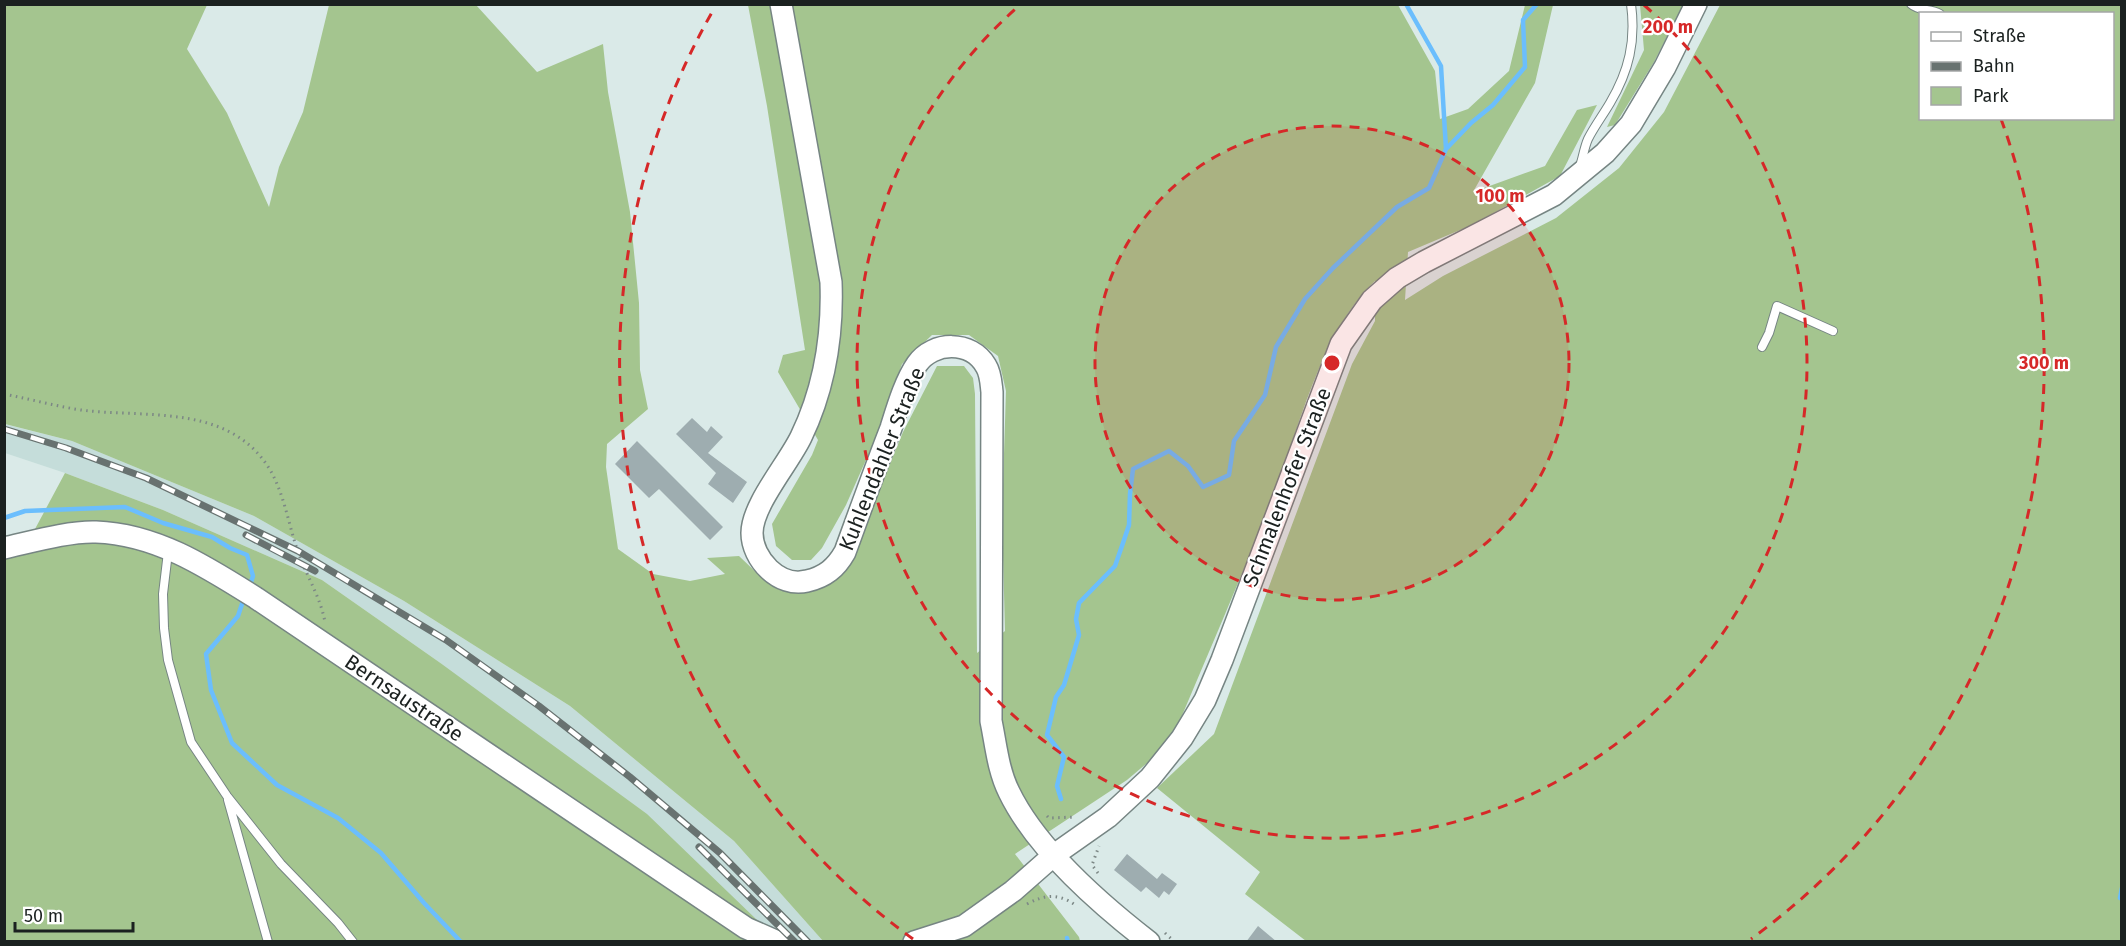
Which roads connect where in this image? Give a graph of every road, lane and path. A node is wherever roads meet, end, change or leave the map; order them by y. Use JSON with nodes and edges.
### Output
{"nodes":[{"id":1,"x":781,"y":4,"type":"edge"},
{"id":2,"x":1631,"y":4,"type":"edge"},
{"id":3,"x":1696,"y":4,"type":"edge"},
{"id":4,"x":1911,"y":4,"type":"edge"},
{"id":5,"x":1937,"y":12,"type":"edge"},
{"id":6,"x":1577,"y":176,"type":"junction"},
{"id":7,"x":1833,"y":331,"type":"dead end"},
{"id":8,"x":1762,"y":347,"type":"dead end"},
{"id":9,"x":4,"y":394,"type":"edge"},
{"id":10,"x":4,"y":548,"type":"edge"},
{"id":11,"x":169,"y":549,"type":"junction"},
{"id":12,"x":322,"y":605,"type":"dead end"},
{"id":13,"x":227,"y":796,"type":"junction"},
{"id":14,"x":1100,"y":843,"type":"dead end"},
{"id":15,"x":1053,"y":855,"type":"junction"},
{"id":16,"x":1096,"y":896,"type":"junction"},
{"id":17,"x":1021,"y":907,"type":"dead end"},
{"id":18,"x":268,"y":942,"type":"edge"},
{"id":19,"x":353,"y":942,"type":"edge"},
{"id":20,"x":778,"y":942,"type":"edge"},
{"id":21,"x":914,"y":942,"type":"edge"},
{"id":22,"x":1149,"y":942,"type":"edge"}],
"edges":[{"from":1,"to":15,"type":"main road","name":"Kuhlendahler Straße"},
{"from":2,"to":6,"type":"lane"},
{"from":3,"to":6,"type":"main road","name":"Schmalenhofer Straße"},
{"from":4,"to":5,"type":"lane"},
{"from":6,"to":15,"type":"main road","name":"Schmalenhofer Straße"},
{"from":7,"to":8,"type":"lane"},
{"from":9,"to":12,"type":"path"},
{"from":10,"to":11,"type":"main road","name":"Bernsaustraße"},
{"from":11,"to":13,"type":"lane"},
{"from":11,"to":20,"type":"main road","name":"Bernsaustraße"},
{"from":13,"to":18,"type":"lane"},
{"from":13,"to":19,"type":"lane"},
{"from":14,"to":16,"type":"path"},
{"from":15,"to":16,"type":"main road","name":"Kuhlendahler Straße"},
{"from":15,"to":21,"type":"main road"},
{"from":16,"to":17,"type":"path"},
{"from":16,"to":22,"type":"main road","name":"Kuhlendahler Straße"}]}
